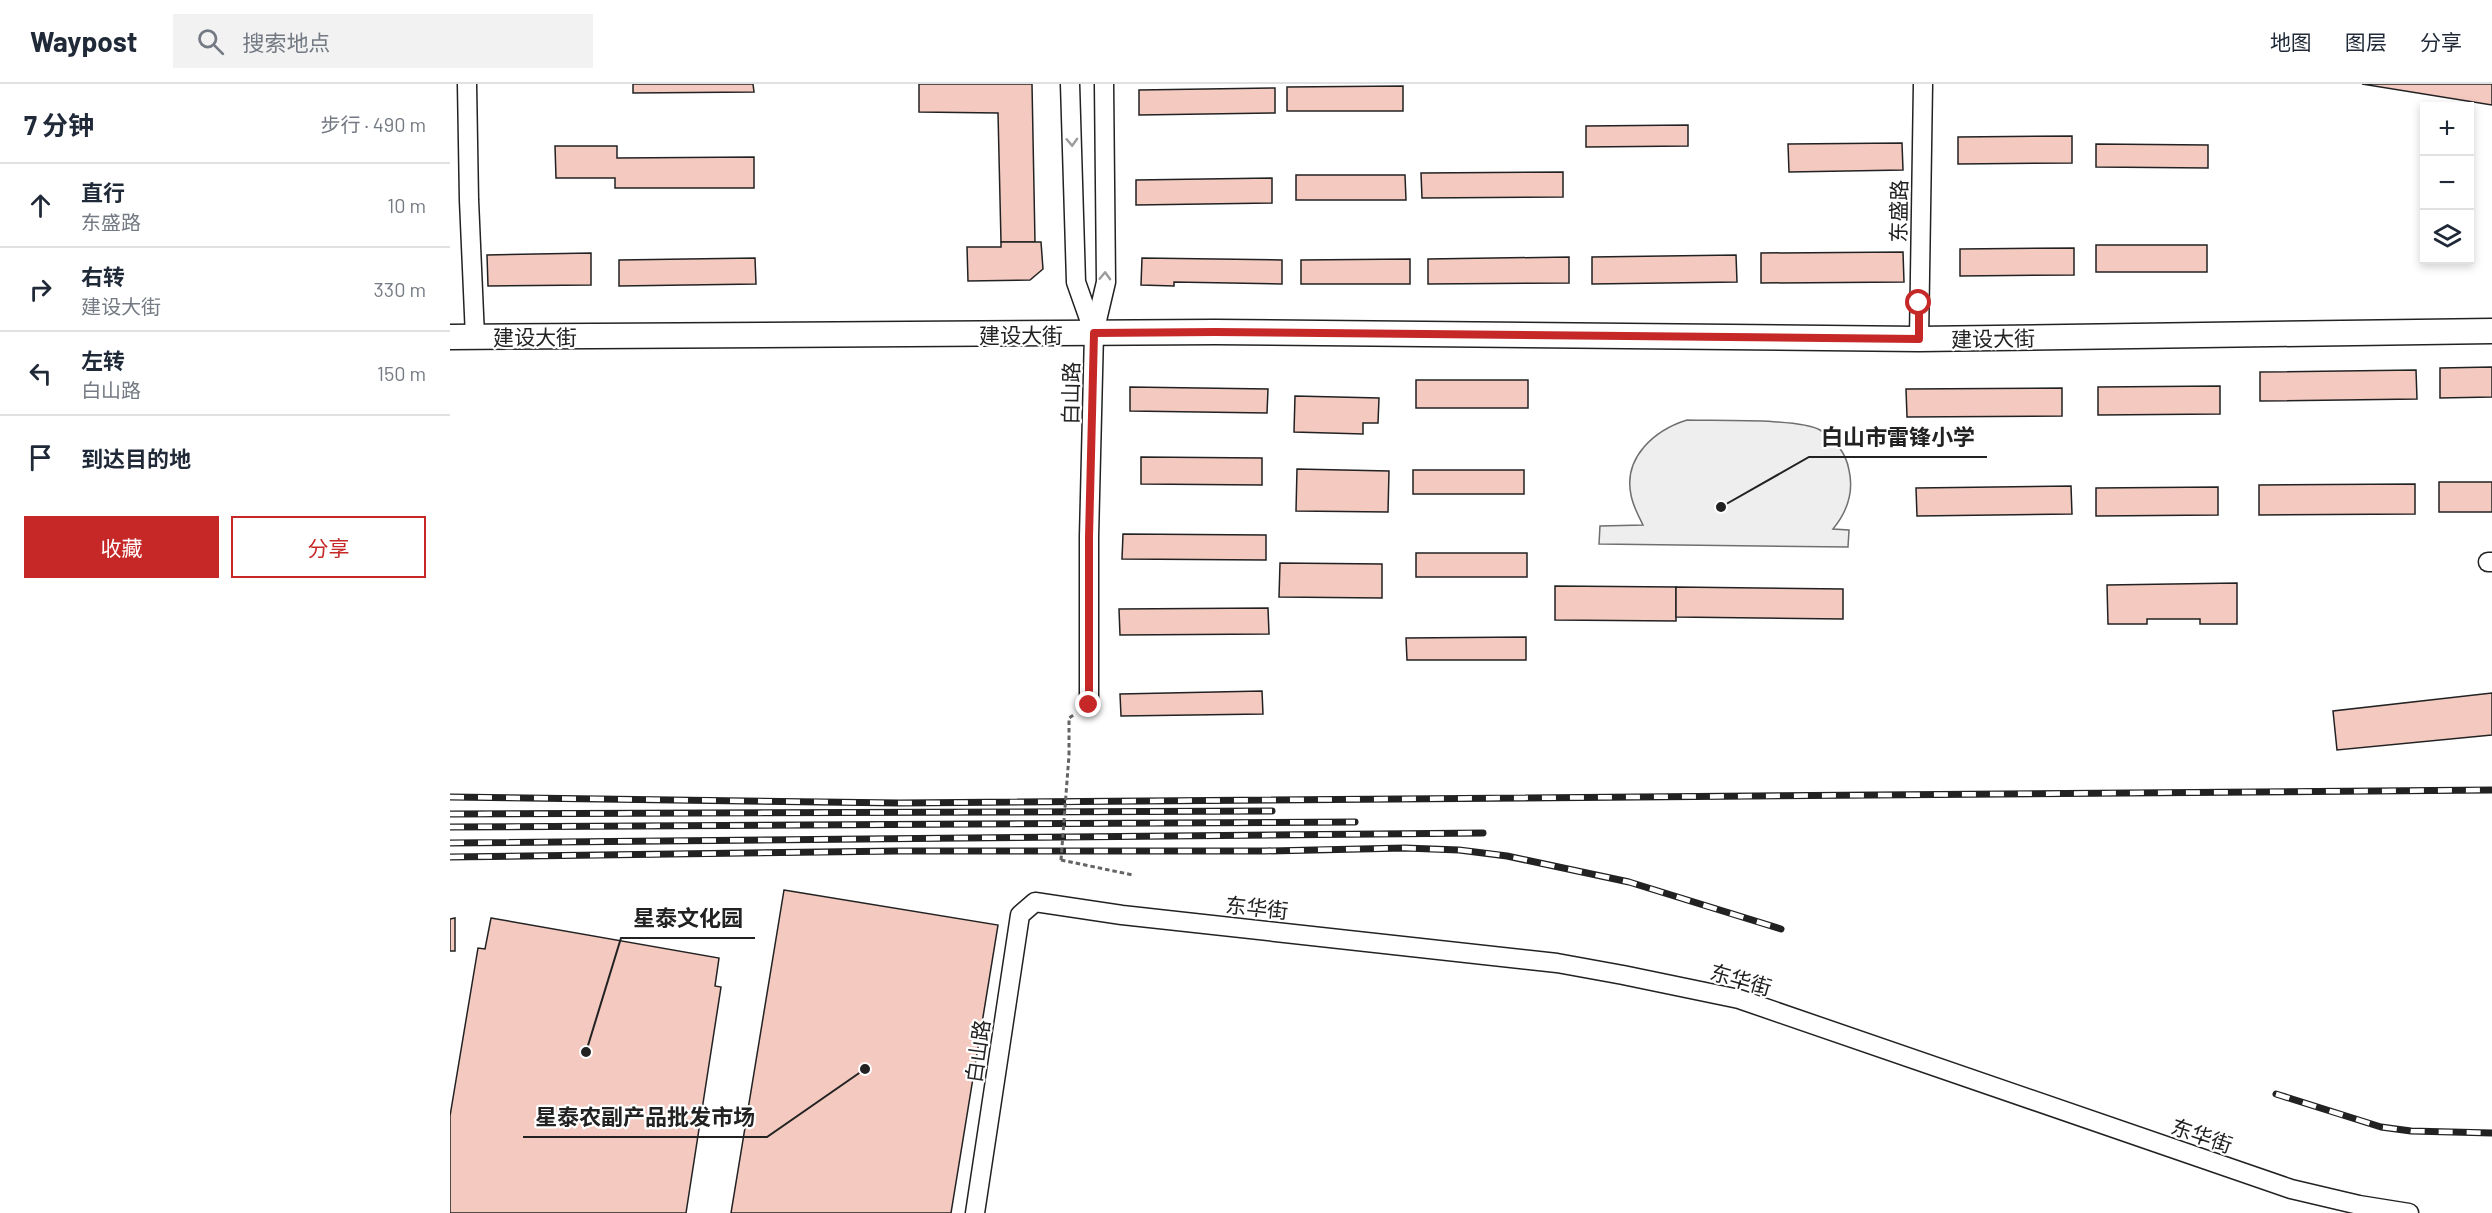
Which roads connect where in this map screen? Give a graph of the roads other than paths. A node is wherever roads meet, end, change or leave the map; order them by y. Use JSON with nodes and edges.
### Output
{"nodes":[{"id":1,"x":468,"y":84,"type":"edge"},
{"id":2,"x":1070,"y":84,"type":"edge"},
{"id":3,"x":1104,"y":84,"type":"edge"},
{"id":4,"x":1923,"y":84,"type":"edge"},
{"id":5,"x":2492,"y":331,"type":"edge"},
{"id":6,"x":1094,"y":333,"type":"junction"},
{"id":7,"x":450,"y":337,"type":"edge"},
{"id":8,"x":476,"y":337,"type":"junction"},
{"id":9,"x":1919,"y":339,"type":"junction"},
{"id":10,"x":1089,"y":705,"type":"road end"},
{"id":11,"x":1035,"y":902,"type":"joint"},
{"id":12,"x":975,"y":1213,"type":"edge"},
{"id":13,"x":2409,"y":1213,"type":"edge"}],
"edges":[{"from":1,"to":8,"type":"street"},
{"from":2,"to":6,"type":"street","one_way":true},
{"from":6,"to":3,"type":"street","name":"白山路","one_way":true},
{"from":4,"to":9,"type":"street","name":"东盛路"},
{"from":5,"to":9,"type":"main road","name":"建设大街"},
{"from":6,"to":8,"type":"main road","name":"建设大街"},
{"from":6,"to":9,"type":"main road","name":"建设大街"},
{"from":6,"to":10,"type":"street","name":"白山路"},
{"from":7,"to":8,"type":"main road","name":"建设大街"},
{"from":11,"to":12,"type":"street","name":"白山路"},
{"from":11,"to":13,"type":"street","name":"东华街"}]}
